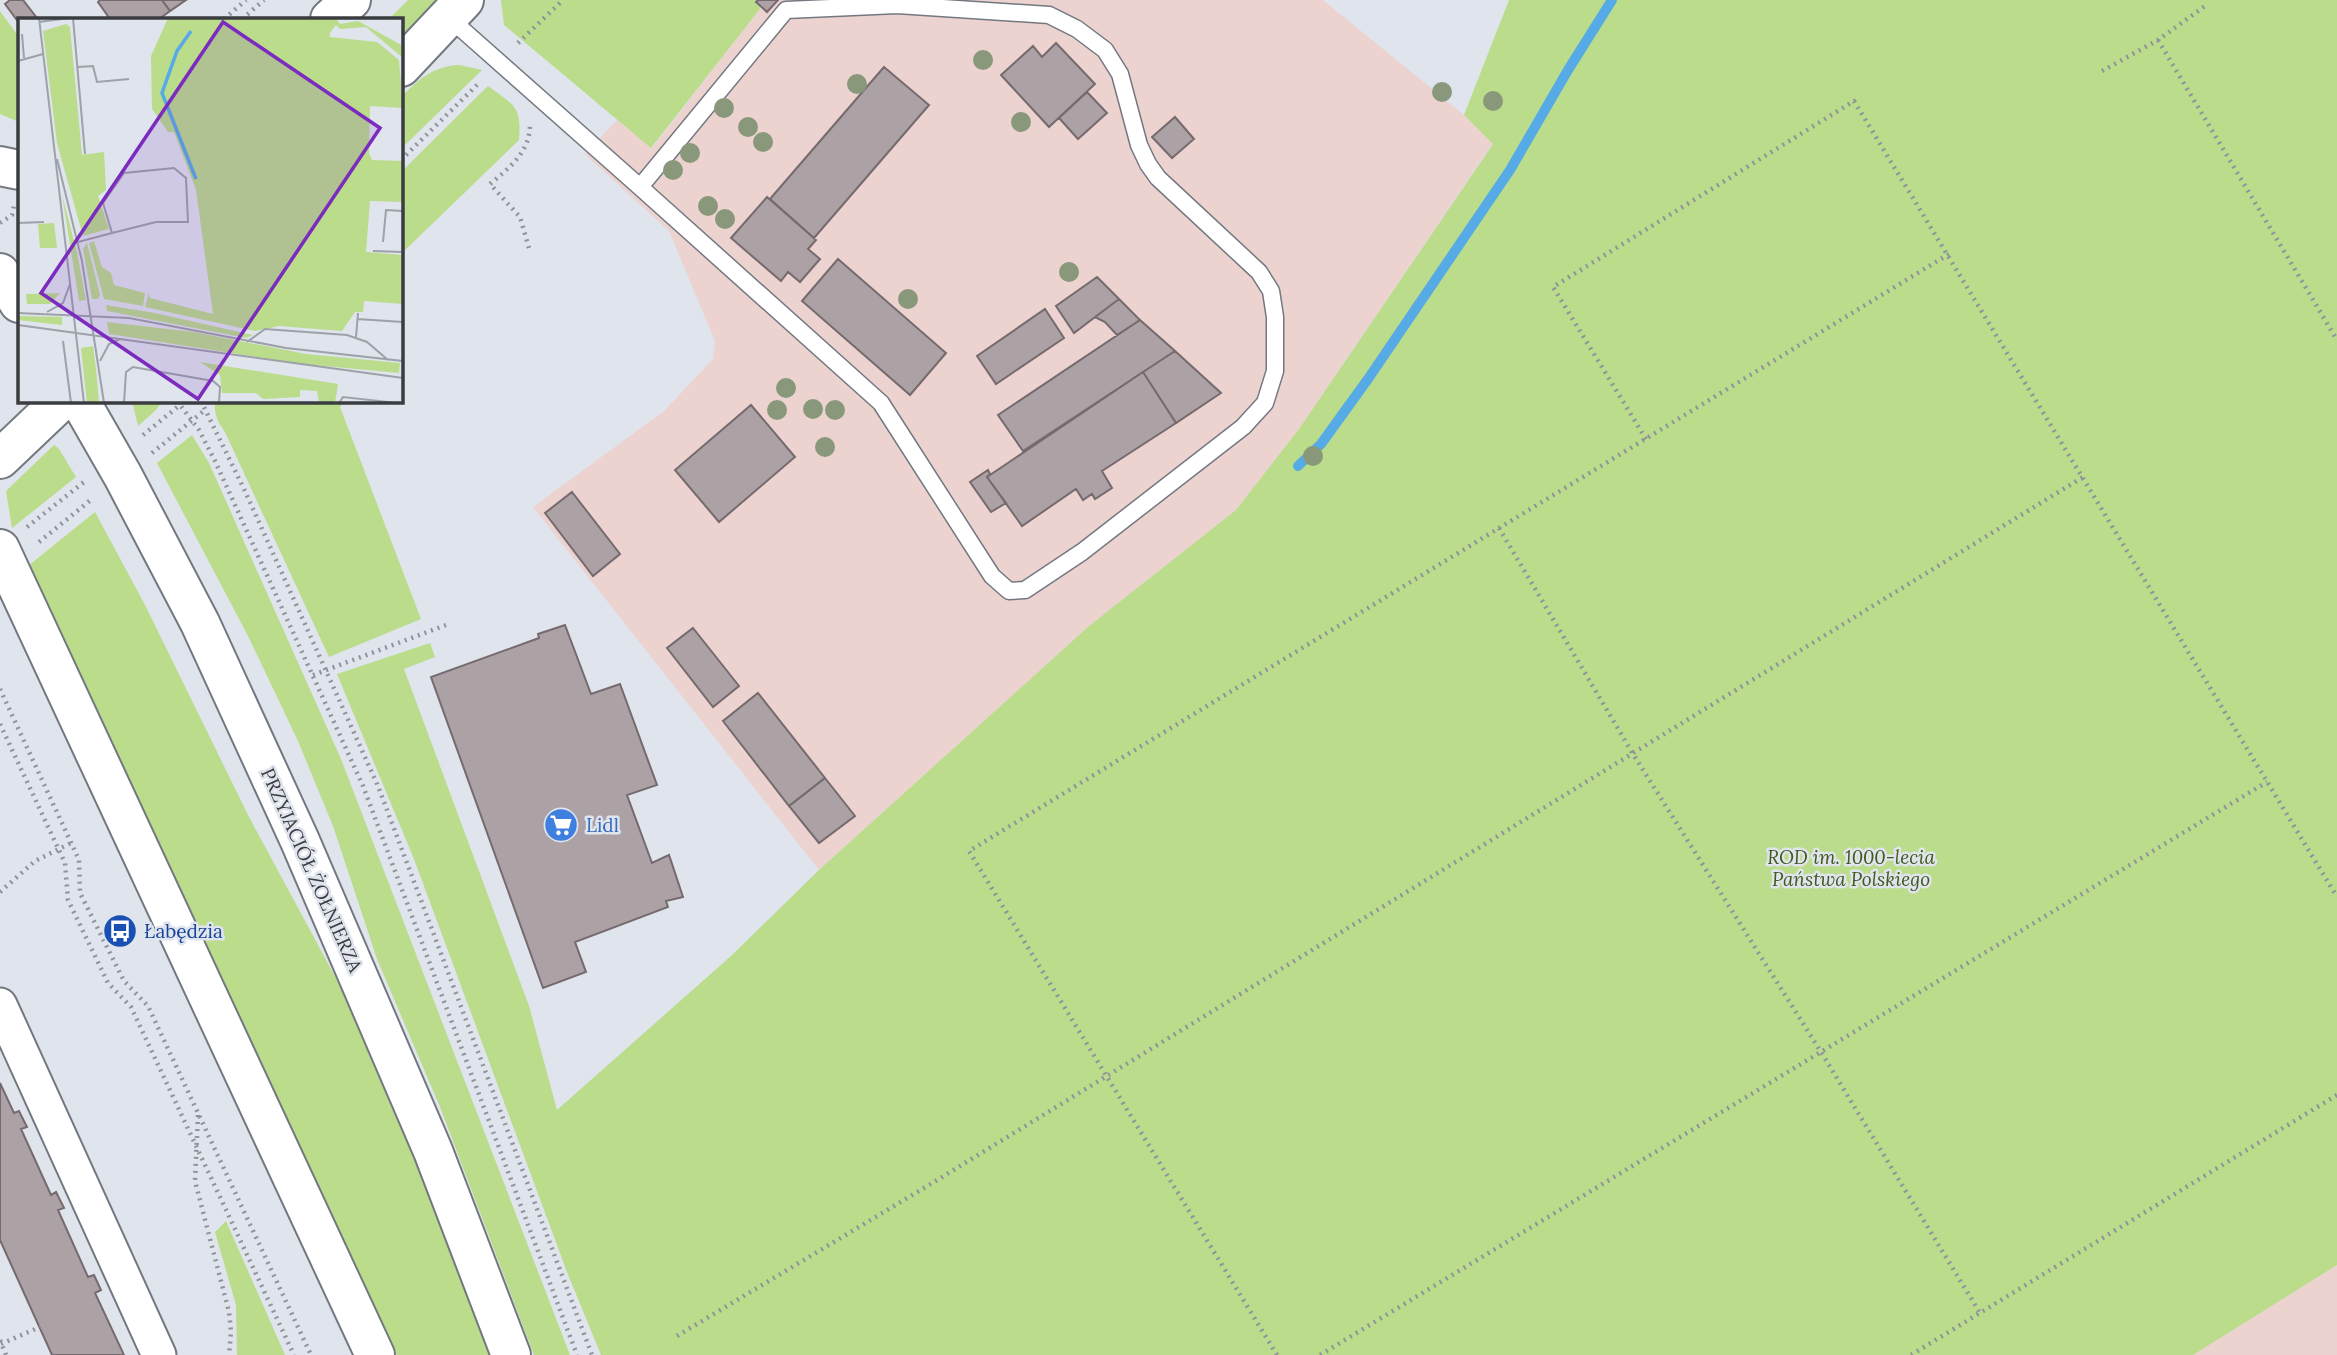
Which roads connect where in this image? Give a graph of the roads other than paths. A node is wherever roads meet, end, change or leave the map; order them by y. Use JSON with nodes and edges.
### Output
{"nodes":[{"id":1,"x":351,"y":0,"type":"edge"},
{"id":2,"x":456,"y":8,"type":"edge"},
{"id":3,"x":331,"y":18,"type":"edge"},
{"id":4,"x":402,"y":66,"type":"edge"},
{"id":5,"x":0,"y":166,"type":"edge"},
{"id":6,"x":18,"y":170,"type":"edge"},
{"id":7,"x":640,"y":187,"type":"junction"},
{"id":8,"x":60,"y":402,"type":"edge"},
{"id":9,"x":81,"y":402,"type":"edge"},
{"id":10,"x":0,"y":459,"type":"edge"},
{"id":11,"x":0,"y":549,"type":"edge"},
{"id":12,"x":0,"y":621,"type":"edge"},
{"id":13,"x":65,"y":688,"type":"junction"},
{"id":14,"x":0,"y":1005,"type":"edge"},
{"id":15,"x":159,"y":1355,"type":"edge"},
{"id":16,"x":375,"y":1355,"type":"edge"},
{"id":17,"x":511,"y":1355,"type":"edge"}],
"edges":[{"from":1,"to":3,"type":"street"},
{"from":2,"to":4,"type":"street"},
{"from":2,"to":7,"type":"lane"},
{"from":5,"to":6,"type":"street"},
{"from":7,"to":7,"type":"lane"},
{"from":8,"to":10,"type":"street"},
{"from":9,"to":17,"type":"street","name":"PRZYJACIÓŁ ŻOŁNIERZA"},
{"from":11,"to":13,"type":"street"},
{"from":12,"to":13,"type":"street"},
{"from":13,"to":16,"type":"street"},
{"from":14,"to":15,"type":"street"}]}
